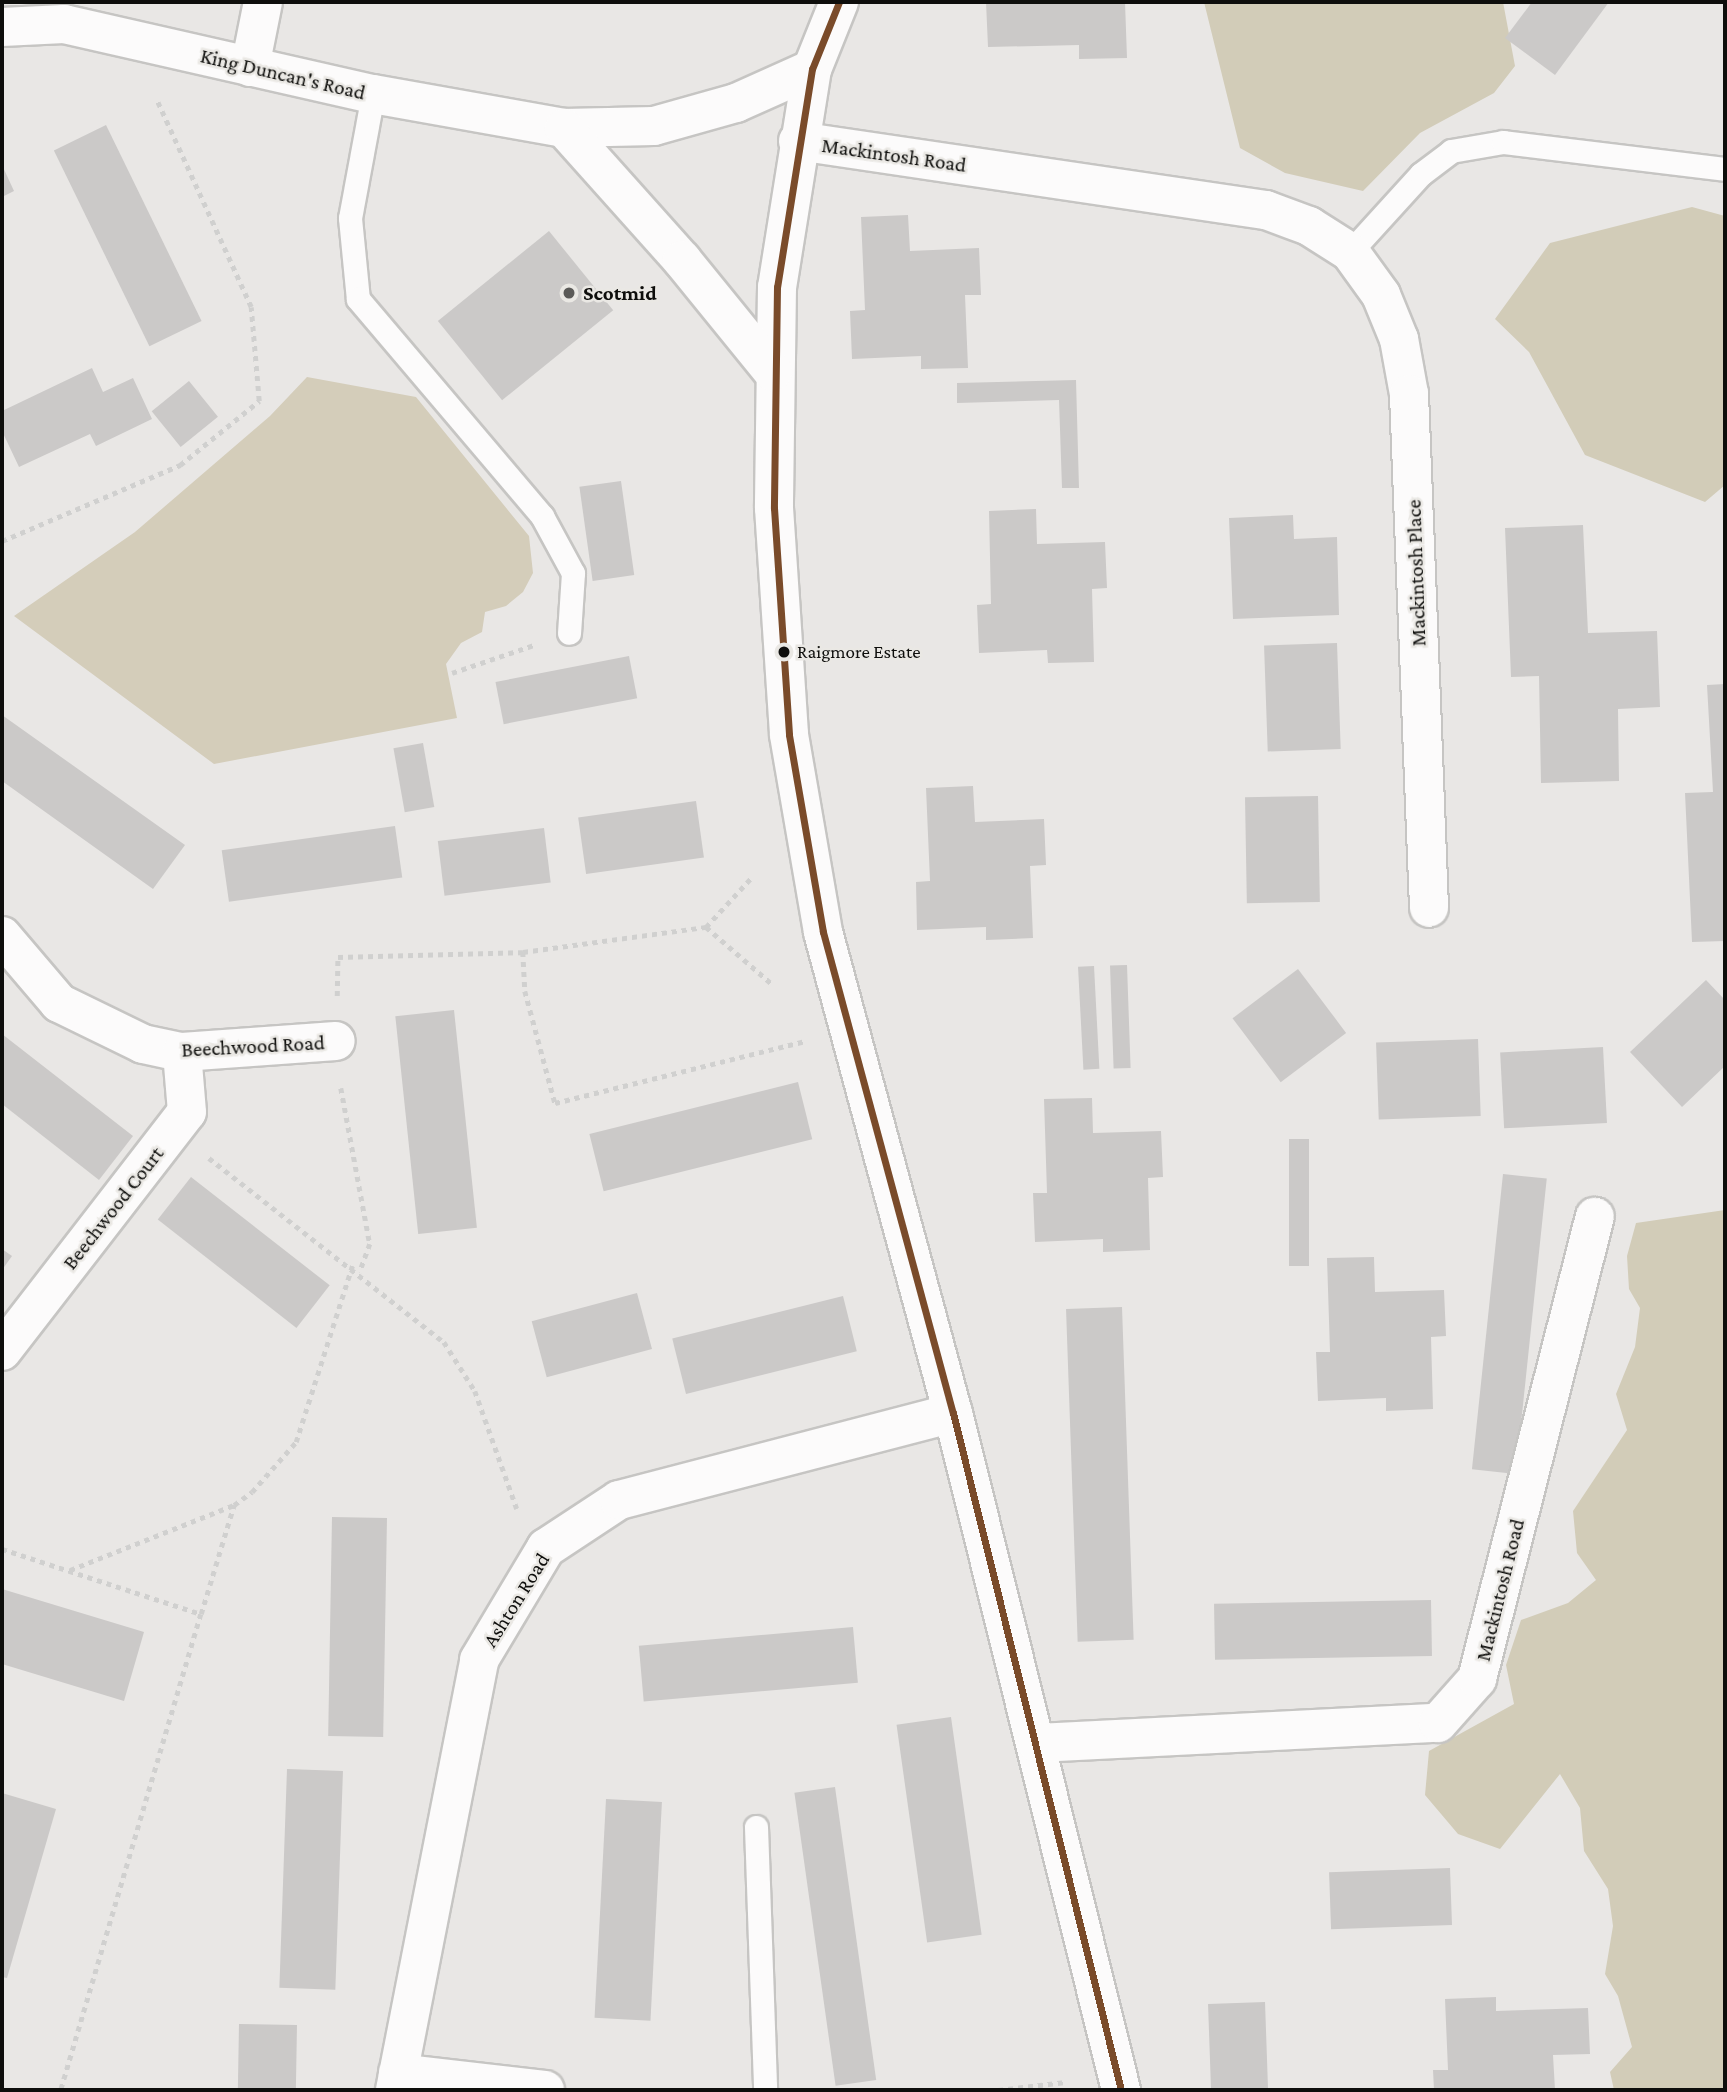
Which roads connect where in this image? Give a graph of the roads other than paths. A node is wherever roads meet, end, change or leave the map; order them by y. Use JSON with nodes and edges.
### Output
{"nodes":[{"id":1,"x":263,"y":2,"type":"edge"},
{"id":2,"x":839,"y":2,"type":"edge"},
{"id":3,"x":2,"y":27,"type":"edge"},
{"id":4,"x":250,"y":67,"type":"junction"},
{"id":5,"x":812,"y":69,"type":"junction"},
{"id":6,"x":373,"y":94,"type":"junction"},
{"id":7,"x":564,"y":128,"type":"junction"},
{"id":8,"x":798,"y":141,"type":"junction"},
{"id":9,"x":1725,"y":169,"type":"edge"},
{"id":10,"x":1350,"y":252,"type":"junction"},
{"id":11,"x":773,"y":372,"type":"junction"},
{"id":12,"x":569,"y":633,"type":"road end"},
{"id":13,"x":1429,"y":908,"type":"dead end"},
{"id":14,"x":2,"y":936,"type":"edge"},
{"id":15,"x":336,"y":1041,"type":"road end"},
{"id":16,"x":182,"y":1052,"type":"junction"},
{"id":17,"x":1595,"y":1217,"type":"dead end"},
{"id":18,"x":2,"y":1351,"type":"edge"},
{"id":19,"x":953,"y":1413,"type":"junction"},
{"id":20,"x":1037,"y":1743,"type":"junction"},
{"id":21,"x":756,"y":1827,"type":"dead end"},
{"id":22,"x":396,"y":2082,"type":"edge"},
{"id":23,"x":545,"y":2090,"type":"edge"},
{"id":24,"x":765,"y":2090,"type":"edge"},
{"id":25,"x":1121,"y":2090,"type":"edge"}],
"edges":[{"from":1,"to":4,"type":"street"},
{"from":2,"to":5,"type":"street"},
{"from":3,"to":4,"type":"street","name":"King Duncan's Road"},
{"from":4,"to":6,"type":"street","name":"King Duncan's Road"},
{"from":5,"to":7,"type":"street","name":"King Duncan's Road"},
{"from":5,"to":8,"type":"street"},
{"from":6,"to":7,"type":"street","name":"King Duncan's Road"},
{"from":6,"to":12,"type":"lane"},
{"from":7,"to":11,"type":"street"},
{"from":8,"to":10,"type":"street","name":"Mackintosh Road"},
{"from":8,"to":11,"type":"street","name":"Mackintosh Road"},
{"from":9,"to":10,"type":"lane"},
{"from":10,"to":13,"type":"street","name":"Mackintosh Place"},
{"from":11,"to":19,"type":"street","name":"Mackintosh Road"},
{"from":14,"to":16,"type":"street","name":"Beechwood Road"},
{"from":15,"to":16,"type":"street","name":"Beechwood Road"},
{"from":16,"to":18,"type":"street","name":"Beechwood Court"},
{"from":17,"to":20,"type":"street","name":"Mackintosh Road"},
{"from":19,"to":20,"type":"street","name":"Mackintosh Road"},
{"from":19,"to":22,"type":"street","name":"Ashton Road"},
{"from":20,"to":25,"type":"street","name":"Mackintosh Road"},
{"from":21,"to":24,"type":"lane"},
{"from":22,"to":23,"type":"street","name":"Ashton Road"}]}
